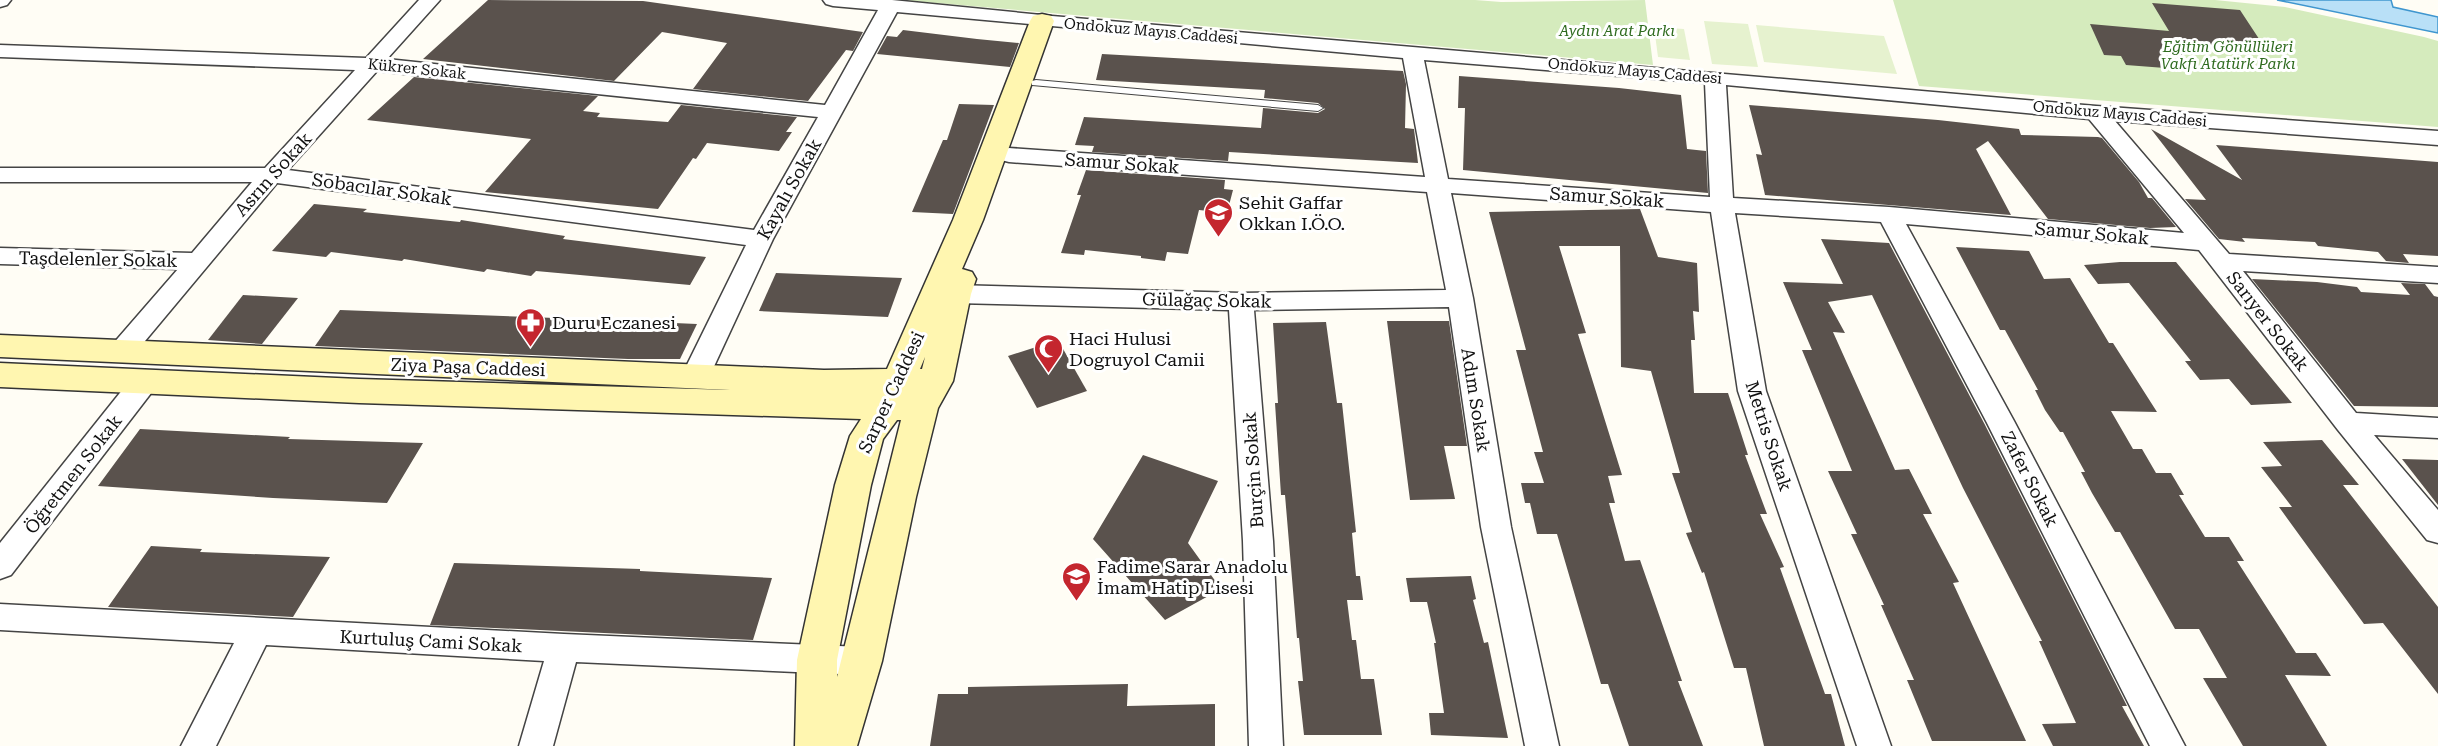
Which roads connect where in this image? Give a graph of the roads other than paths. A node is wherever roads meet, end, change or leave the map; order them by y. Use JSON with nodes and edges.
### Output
{"nodes":[{"id":1,"x":430,"y":0,"type":"edge"},
{"id":2,"x":833,"y":0,"type":"edge"},
{"id":3,"x":890,"y":8,"type":"junction"},
{"id":4,"x":1050,"y":22,"type":"junction"},
{"id":5,"x":0,"y":51,"type":"edge"},
{"id":6,"x":1412,"y":53,"type":"junction"},
{"id":7,"x":372,"y":64,"type":"junction"},
{"id":8,"x":1715,"y":78,"type":"junction"},
{"id":9,"x":1036,"y":83,"type":"junction"},
{"id":10,"x":1318,"y":108,"type":"dead end"},
{"id":11,"x":831,"y":112,"type":"junction"},
{"id":12,"x":2096,"y":112,"type":"junction"},
{"id":13,"x":2438,"y":138,"type":"edge"},
{"id":14,"x":1009,"y":155,"type":"junction"},
{"id":15,"x":0,"y":175,"type":"edge"},
{"id":16,"x":272,"y":175,"type":"junction"},
{"id":17,"x":1436,"y":186,"type":"junction"},
{"id":18,"x":1722,"y":205,"type":"junction"},
{"id":19,"x":1889,"y":215,"type":"junction"},
{"id":20,"x":761,"y":239,"type":"junction"},
{"id":21,"x":2213,"y":253,"type":"junction"},
{"id":22,"x":0,"y":256,"type":"edge"},
{"id":23,"x":196,"y":261,"type":"junction"},
{"id":24,"x":2438,"y":275,"type":"edge"},
{"id":25,"x":955,"y":294,"type":"junction"},
{"id":26,"x":1460,"y":298,"type":"junction"},
{"id":27,"x":1241,"y":302,"type":"junction"},
{"id":28,"x":0,"y":346,"type":"edge"},
{"id":29,"x":121,"y":352,"type":"junction"},
{"id":30,"x":0,"y":375,"type":"edge"},
{"id":31,"x":696,"y":375,"type":"junction"},
{"id":32,"x":145,"y":381,"type":"junction"},
{"id":33,"x":892,"y":394,"type":"junction"},
{"id":34,"x":928,"y":394,"type":"junction"},
{"id":35,"x":2348,"y":423,"type":"junction"},
{"id":36,"x":2438,"y":428,"type":"edge"},
{"id":37,"x":2438,"y":531,"type":"edge"},
{"id":38,"x":0,"y":566,"type":"edge"},
{"id":39,"x":0,"y":617,"type":"edge"},
{"id":40,"x":256,"y":632,"type":"junction"},
{"id":41,"x":564,"y":648,"type":"junction"},
{"id":42,"x":817,"y":660,"type":"junction"},
{"id":43,"x":862,"y":661,"type":"junction"},
{"id":44,"x":198,"y":746,"type":"edge"},
{"id":45,"x":537,"y":746,"type":"edge"},
{"id":46,"x":816,"y":746,"type":"edge"},
{"id":47,"x":836,"y":746,"type":"edge"},
{"id":48,"x":1266,"y":746,"type":"edge"},
{"id":49,"x":1542,"y":746,"type":"edge"},
{"id":50,"x":1874,"y":746,"type":"edge"},
{"id":51,"x":2168,"y":746,"type":"edge"}],
"edges":[{"from":1,"to":7,"type":"street","name":"Asrın Sokak"},
{"from":2,"to":3,"type":"street","name":"Ondokuz Mayıs Caddesi"},
{"from":3,"to":4,"type":"street","name":"Ondokuz Mayıs Caddesi"},
{"from":3,"to":11,"type":"street","name":"Kayalı Sokak"},
{"from":4,"to":6,"type":"street","name":"Ondokuz Mayıs Caddesi"},
{"from":4,"to":9,"type":"main road","name":"Sarper Caddesi"},
{"from":4,"to":33,"type":"main road","name":"Sarper Caddesi"},
{"from":5,"to":7,"type":"street","name":"Kükrer Sokak"},
{"from":6,"to":8,"type":"street","name":"Ondokuz Mayıs Caddesi"},
{"from":6,"to":17,"type":"street","name":"Adım Sokak"},
{"from":7,"to":11,"type":"street","name":"Kükrer Sokak"},
{"from":7,"to":16,"type":"street","name":"Asrın Sokak"},
{"from":8,"to":12,"type":"street","name":"Ondokuz Mayıs Caddesi"},
{"from":8,"to":18,"type":"street","name":"Metris Sokak"},
{"from":9,"to":10,"type":"lane"},
{"from":9,"to":14,"type":"main road","name":"Sarper Caddesi"},
{"from":11,"to":20,"type":"street","name":"Kayalı Sokak"},
{"from":12,"to":13,"type":"street","name":"Ondokuz Mayıs Caddesi"},
{"from":12,"to":21,"type":"street","name":"Sarıyer Sokak"},
{"from":14,"to":17,"type":"street","name":"Samur Sokak"},
{"from":14,"to":25,"type":"main road","name":"Sarper Caddesi"},
{"from":15,"to":16,"type":"street","name":"Sobacılar Sokak"},
{"from":16,"to":20,"type":"street","name":"Sobacılar Sokak"},
{"from":16,"to":23,"type":"street","name":"Asrın Sokak"},
{"from":17,"to":18,"type":"street","name":"Samur Sokak"},
{"from":17,"to":26,"type":"street","name":"Adım Sokak"},
{"from":18,"to":19,"type":"street","name":"Samur Sokak"},
{"from":18,"to":50,"type":"street","name":"Metris Sokak"},
{"from":19,"to":21,"type":"street","name":"Samur Sokak"},
{"from":19,"to":51,"type":"street","name":"Zafer Sokak"},
{"from":20,"to":31,"type":"street","name":"Kayalı Sokak"},
{"from":21,"to":24,"type":"street","name":"Samur Sokak"},
{"from":21,"to":35,"type":"street","name":"Sarıyer Sokak"},
{"from":22,"to":23,"type":"street","name":"Taşdelenler Sokak"},
{"from":23,"to":29,"type":"street","name":"Asrın Sokak"},
{"from":25,"to":27,"type":"street","name":"Gülağaç Sokak"},
{"from":25,"to":34,"type":"main road","name":"Sarper Caddesi"},
{"from":26,"to":27,"type":"street","name":"Gülağaç Sokak"},
{"from":26,"to":49,"type":"street","name":"Adım Sokak"},
{"from":27,"to":48,"type":"street","name":"Burçin Sokak"},
{"from":28,"to":29,"type":"main road","name":"Ziya Paşa Caddesi"},
{"from":29,"to":31,"type":"main road","name":"Ziya Paşa Caddesi"},
{"from":30,"to":32,"type":"main road","name":"Ziya Paşa Caddesi"},
{"from":31,"to":33,"type":"main road","name":"Ziya Paşa Caddesi"},
{"from":32,"to":33,"type":"main road","name":"Ziya Paşa Caddesi"},
{"from":32,"to":38,"type":"street","name":"Öğretmen Sokak"},
{"from":33,"to":34,"type":"main road","name":"Ziya Paşa Caddesi"},
{"from":33,"to":42,"type":"main road","name":"Sarper Caddesi"},
{"from":34,"to":43,"type":"main road","name":"Sarper Caddesi"},
{"from":35,"to":36,"type":"street"},
{"from":35,"to":37,"type":"street","name":"Sarıyer Sokak"},
{"from":39,"to":40,"type":"street","name":"Kurtuluş Cami Sokak"},
{"from":40,"to":41,"type":"street","name":"Kurtuluş Cami Sokak"},
{"from":40,"to":44,"type":"street"},
{"from":41,"to":42,"type":"street","name":"Kurtuluş Cami Sokak"},
{"from":41,"to":45,"type":"street"},
{"from":42,"to":43,"type":"street","name":"Kurtuluş Cami Sokak"},
{"from":42,"to":46,"type":"main road","name":"Sarper Caddesi"},
{"from":43,"to":47,"type":"main road","name":"Sarper Caddesi"}]}
